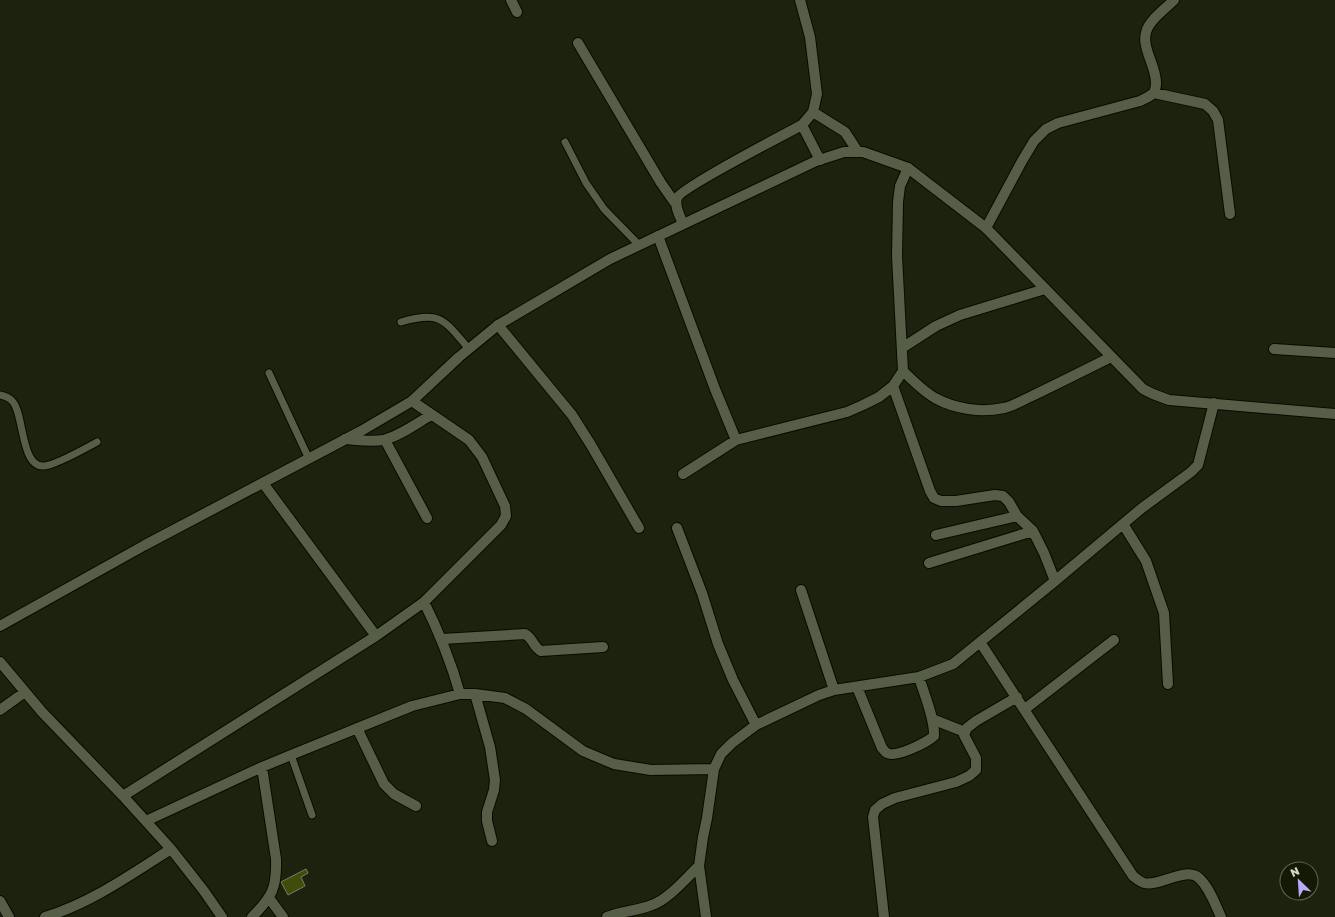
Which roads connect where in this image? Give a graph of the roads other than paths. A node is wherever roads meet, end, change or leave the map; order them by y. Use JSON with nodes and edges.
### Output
{"nodes":[{"id":1,"x":511,"y":0,"type":"edge"},
{"id":2,"x":800,"y":0,"type":"edge"},
{"id":3,"x":1174,"y":0,"type":"edge"},
{"id":4,"x":517,"y":12,"type":"dead end"},
{"id":5,"x":578,"y":43,"type":"dead end"},
{"id":6,"x":1154,"y":93,"type":"junction"},
{"id":7,"x":813,"y":112,"type":"junction"},
{"id":8,"x":802,"y":125,"type":"junction"},
{"id":9,"x":565,"y":142,"type":"dead end"},
{"id":10,"x":858,"y":152,"type":"junction"},
{"id":11,"x":820,"y":160,"type":"junction"},
{"id":12,"x":908,"y":168,"type":"junction"},
{"id":13,"x":676,"y":203,"type":"junction"},
{"id":14,"x":1230,"y":214,"type":"dead end"},
{"id":15,"x":683,"y":224,"type":"junction"},
{"id":16,"x":986,"y":228,"type":"junction"},
{"id":17,"x":658,"y":236,"type":"junction"},
{"id":18,"x":639,"y":245,"type":"junction"},
{"id":19,"x":1045,"y":289,"type":"junction"},
{"id":20,"x":401,"y":322,"type":"dead end"},
{"id":21,"x":498,"y":325,"type":"junction"},
{"id":22,"x":902,"y":348,"type":"junction"},
{"id":23,"x":469,"y":349,"type":"junction"},
{"id":24,"x":1274,"y":349,"type":"dead end"},
{"id":25,"x":1335,"y":353,"type":"edge"},
{"id":26,"x":1112,"y":357,"type":"junction"},
{"id":27,"x":903,"y":370,"type":"junction"},
{"id":28,"x":269,"y":374,"type":"dead end"},
{"id":29,"x":893,"y":386,"type":"junction"},
{"id":30,"x":0,"y":395,"type":"edge"},
{"id":31,"x":412,"y":401,"type":"junction"},
{"id":32,"x":1214,"y":404,"type":"junction"},
{"id":33,"x":1335,"y":414,"type":"edge"},
{"id":34,"x":431,"y":415,"type":"junction"},
{"id":35,"x":345,"y":439,"type":"junction"},
{"id":36,"x":385,"y":440,"type":"junction"},
{"id":37,"x":736,"y":440,"type":"junction"},
{"id":38,"x":97,"y":442,"type":"dead end"},
{"id":39,"x":309,"y":459,"type":"junction"},
{"id":40,"x":683,"y":474,"type":"dead end"},
{"id":41,"x":263,"y":483,"type":"junction"},
{"id":42,"x":1017,"y":516,"type":"junction"},
{"id":43,"x":427,"y":518,"type":"dead end"},
{"id":44,"x":1123,"y":524,"type":"junction"},
{"id":45,"x":639,"y":528,"type":"dead end"},
{"id":46,"x":676,"y":528,"type":"dead end"},
{"id":47,"x":1033,"y":531,"type":"junction"},
{"id":48,"x":936,"y":535,"type":"dead end"},
{"id":49,"x":929,"y":563,"type":"dead end"},
{"id":50,"x":1055,"y":581,"type":"junction"},
{"id":51,"x":801,"y":590,"type":"dead end"},
{"id":52,"x":424,"y":602,"type":"junction"},
{"id":53,"x":0,"y":626,"type":"edge"},
{"id":54,"x":376,"y":636,"type":"junction"},
{"id":55,"x":442,"y":639,"type":"junction"},
{"id":56,"x":1114,"y":640,"type":"dead end"},
{"id":57,"x":980,"y":642,"type":"junction"},
{"id":58,"x":603,"y":647,"type":"dead end"},
{"id":59,"x":0,"y":662,"type":"edge"},
{"id":60,"x":919,"y":677,"type":"junction"},
{"id":61,"x":1168,"y":684,"type":"dead end"},
{"id":62,"x":856,"y":687,"type":"junction"},
{"id":63,"x":834,"y":690,"type":"junction"},
{"id":64,"x":25,"y":692,"type":"junction"},
{"id":65,"x":460,"y":694,"type":"junction"},
{"id":66,"x":475,"y":694,"type":"junction"},
{"id":67,"x":1017,"y":697,"type":"junction"},
{"id":68,"x":1025,"y":709,"type":"junction"},
{"id":69,"x":0,"y":710,"type":"edge"},
{"id":70,"x":932,"y":719,"type":"junction"},
{"id":71,"x":756,"y":725,"type":"junction"},
{"id":72,"x":358,"y":728,"type":"junction"},
{"id":73,"x":965,"y":732,"type":"junction"},
{"id":74,"x":291,"y":755,"type":"junction"},
{"id":75,"x":262,"y":767,"type":"junction"},
{"id":76,"x":714,"y":769,"type":"junction"},
{"id":77,"x":124,"y":796,"type":"junction"},
{"id":78,"x":416,"y":806,"type":"dead end"},
{"id":79,"x":312,"y":815,"type":"dead end"},
{"id":80,"x":146,"y":821,"type":"junction"},
{"id":81,"x":492,"y":841,"type":"dead end"},
{"id":82,"x":171,"y":849,"type":"junction"},
{"id":83,"x":699,"y":866,"type":"junction"},
{"id":84,"x":269,"y":898,"type":"junction"},
{"id":85,"x":0,"y":901,"type":"edge"},
{"id":86,"x":9,"y":917,"type":"edge"},
{"id":87,"x":45,"y":917,"type":"edge"},
{"id":88,"x":222,"y":917,"type":"edge"},
{"id":89,"x":252,"y":917,"type":"edge"},
{"id":90,"x":283,"y":917,"type":"edge"},
{"id":91,"x":607,"y":917,"type":"edge"},
{"id":92,"x":706,"y":917,"type":"edge"},
{"id":93,"x":884,"y":917,"type":"edge"},
{"id":94,"x":1221,"y":917,"type":"edge"}],
"edges":[{"from":1,"to":4,"type":"street"},
{"from":2,"to":7,"type":"street"},
{"from":3,"to":6,"type":"street"},
{"from":5,"to":13,"type":"street"},
{"from":6,"to":14,"type":"street"},
{"from":6,"to":16,"type":"street"},
{"from":7,"to":8,"type":"street"},
{"from":7,"to":10,"type":"street"},
{"from":8,"to":11,"type":"street"},
{"from":8,"to":13,"type":"street"},
{"from":9,"to":18,"type":"lane"},
{"from":10,"to":11,"type":"street"},
{"from":10,"to":12,"type":"street"},
{"from":11,"to":15,"type":"street"},
{"from":12,"to":16,"type":"street"},
{"from":12,"to":22,"type":"street"},
{"from":13,"to":15,"type":"street"},
{"from":15,"to":17,"type":"street"},
{"from":16,"to":19,"type":"street"},
{"from":17,"to":18,"type":"street"},
{"from":17,"to":37,"type":"street"},
{"from":18,"to":21,"type":"street"},
{"from":19,"to":22,"type":"street"},
{"from":19,"to":26,"type":"street"},
{"from":20,"to":23,"type":"lane"},
{"from":21,"to":23,"type":"street"},
{"from":21,"to":45,"type":"street"},
{"from":22,"to":27,"type":"street"},
{"from":23,"to":31,"type":"street"},
{"from":24,"to":25,"type":"street"},
{"from":26,"to":27,"type":"street"},
{"from":26,"to":32,"type":"street"},
{"from":27,"to":29,"type":"street"},
{"from":28,"to":39,"type":"lane"},
{"from":29,"to":37,"type":"street"},
{"from":29,"to":42,"type":"street"},
{"from":30,"to":38,"type":"lane"},
{"from":31,"to":34,"type":"street"},
{"from":31,"to":35,"type":"street"},
{"from":32,"to":33,"type":"street"},
{"from":32,"to":44,"type":"street"},
{"from":34,"to":36,"type":"street"},
{"from":34,"to":52,"type":"street"},
{"from":35,"to":36,"type":"street"},
{"from":35,"to":39,"type":"street"},
{"from":36,"to":43,"type":"street"},
{"from":37,"to":40,"type":"street"},
{"from":39,"to":41,"type":"street"},
{"from":41,"to":53,"type":"street"},
{"from":41,"to":54,"type":"street"},
{"from":42,"to":47,"type":"street"},
{"from":42,"to":48,"type":"street"},
{"from":44,"to":50,"type":"street"},
{"from":44,"to":61,"type":"street"},
{"from":46,"to":71,"type":"street"},
{"from":47,"to":49,"type":"street"},
{"from":47,"to":50,"type":"street"},
{"from":50,"to":57,"type":"street"},
{"from":51,"to":63,"type":"street"},
{"from":52,"to":54,"type":"street"},
{"from":52,"to":55,"type":"street"},
{"from":54,"to":77,"type":"street"},
{"from":55,"to":58,"type":"street"},
{"from":55,"to":65,"type":"street"},
{"from":56,"to":68,"type":"street"},
{"from":57,"to":60,"type":"street"},
{"from":57,"to":67,"type":"street"},
{"from":59,"to":64,"type":"street"},
{"from":60,"to":62,"type":"street"},
{"from":60,"to":70,"type":"street"},
{"from":62,"to":63,"type":"street"},
{"from":62,"to":70,"type":"street"},
{"from":63,"to":71,"type":"street"},
{"from":64,"to":69,"type":"street"},
{"from":64,"to":77,"type":"street"},
{"from":65,"to":66,"type":"street"},
{"from":65,"to":72,"type":"street"},
{"from":66,"to":76,"type":"street"},
{"from":66,"to":81,"type":"street"},
{"from":67,"to":68,"type":"street"},
{"from":67,"to":73,"type":"street"},
{"from":68,"to":94,"type":"street"},
{"from":70,"to":73,"type":"street"},
{"from":71,"to":76,"type":"street"},
{"from":72,"to":74,"type":"street"},
{"from":72,"to":78,"type":"street"},
{"from":73,"to":93,"type":"street"},
{"from":74,"to":75,"type":"street"},
{"from":74,"to":79,"type":"lane"},
{"from":75,"to":80,"type":"street"},
{"from":75,"to":84,"type":"street"},
{"from":76,"to":83,"type":"street"},
{"from":77,"to":80,"type":"street"},
{"from":80,"to":82,"type":"street"},
{"from":82,"to":87,"type":"street"},
{"from":82,"to":88,"type":"street"},
{"from":83,"to":91,"type":"street"},
{"from":83,"to":92,"type":"street"},
{"from":84,"to":89,"type":"street"},
{"from":84,"to":90,"type":"street"},
{"from":85,"to":86,"type":"street"}]}
